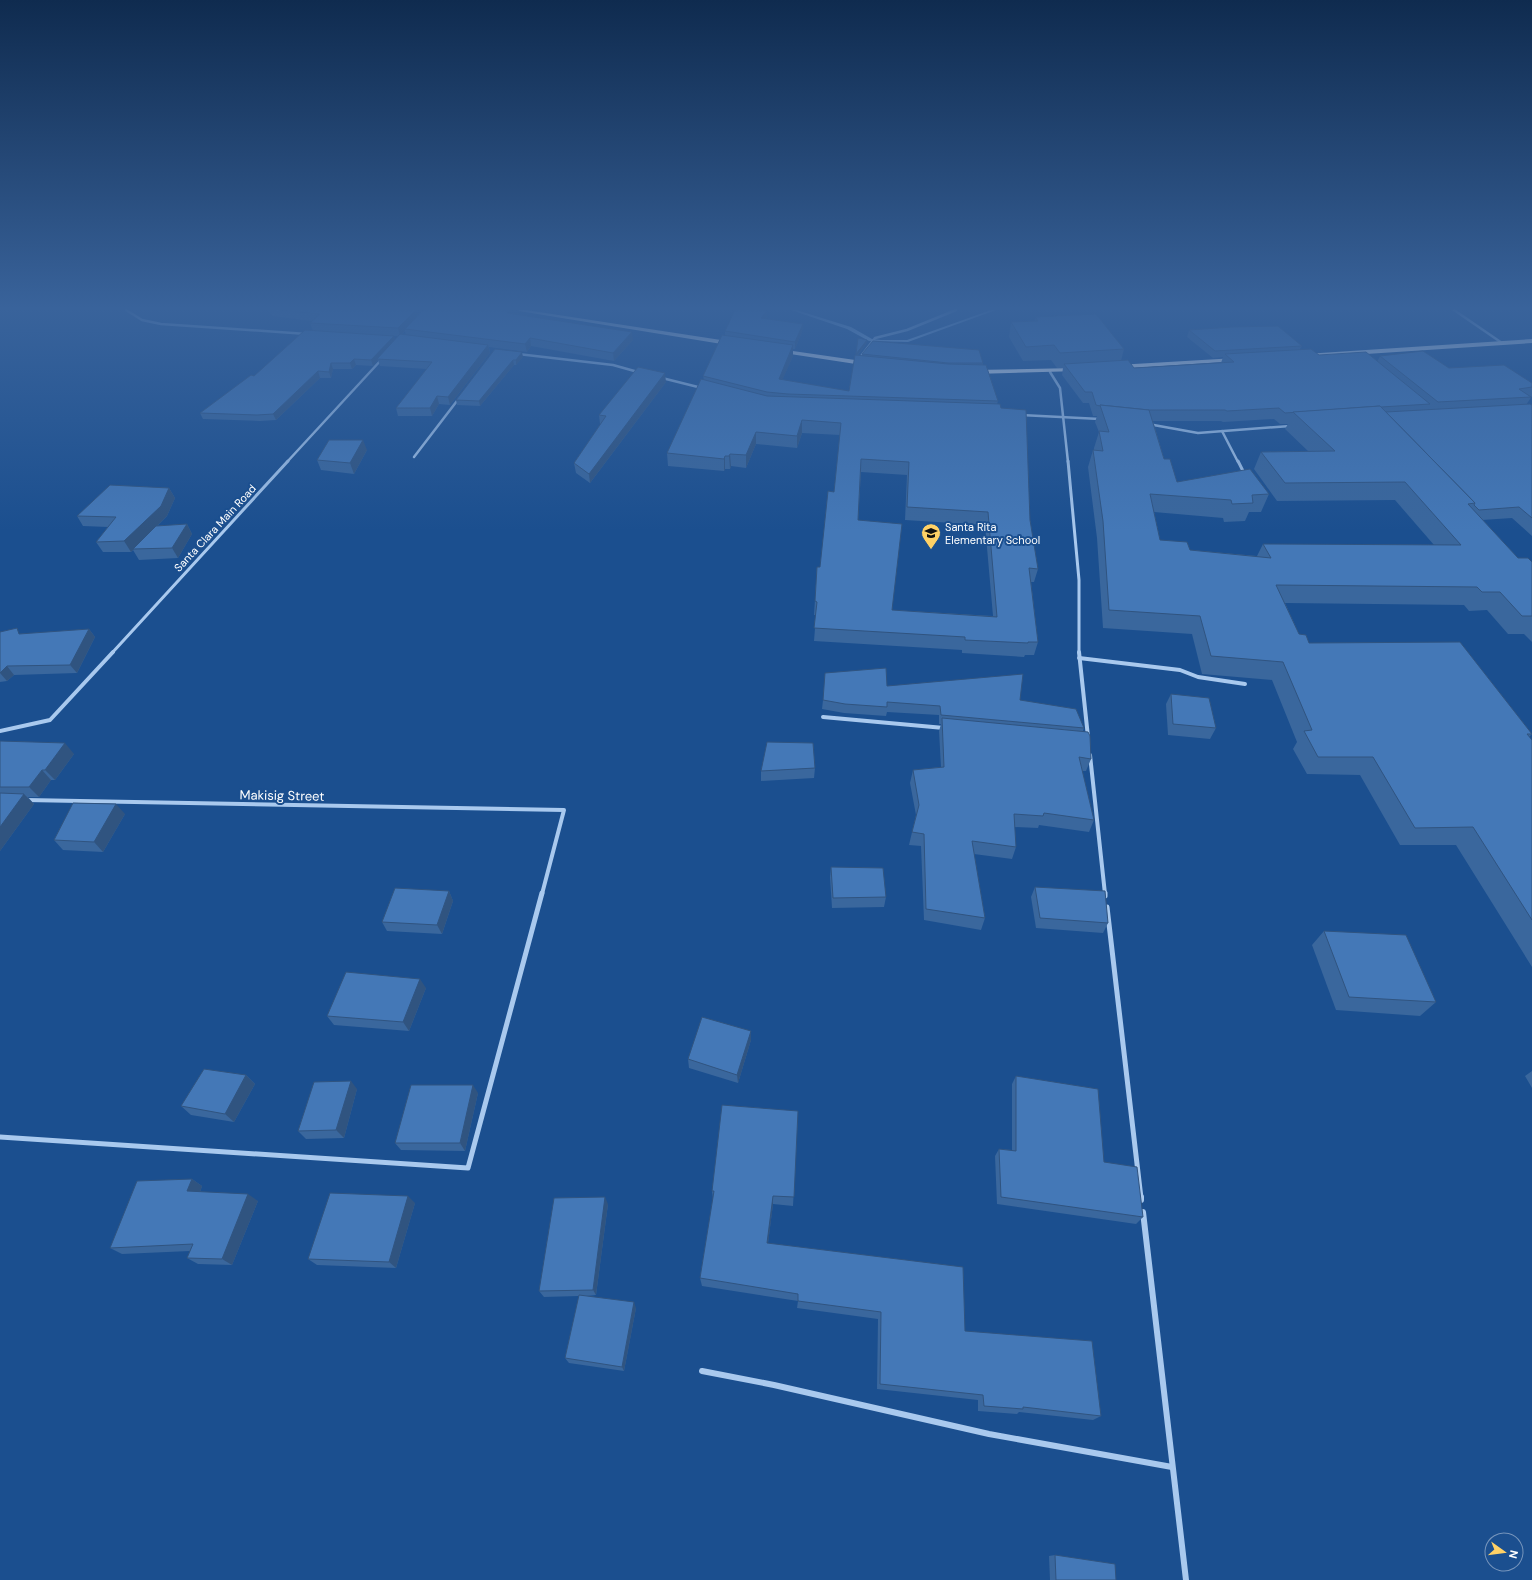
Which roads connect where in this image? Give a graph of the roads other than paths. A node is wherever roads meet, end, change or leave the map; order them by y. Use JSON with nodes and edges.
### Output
{"nodes":[{"id":1,"x":359,"y":384,"type":"edge"},
{"id":2,"x":686,"y":384,"type":"edge"},
{"id":3,"x":1057,"y":384,"type":"edge"},
{"id":4,"x":703,"y":388,"type":"edge"},
{"id":5,"x":462,"y":395,"type":"edge"},
{"id":6,"x":1017,"y":415,"type":"edge"},
{"id":7,"x":1064,"y":416,"type":"junction"},
{"id":8,"x":1103,"y":420,"type":"edge"},
{"id":9,"x":1142,"y":423,"type":"edge"},
{"id":10,"x":1293,"y":426,"type":"edge"},
{"id":11,"x":1222,"y":431,"type":"junction"},
{"id":12,"x":414,"y":457,"type":"dead end"},
{"id":13,"x":1247,"y":480,"type":"edge"},
{"id":14,"x":1079,"y":658,"type":"junction"},
{"id":15,"x":1245,"y":684,"type":"dead end"},
{"id":16,"x":824,"y":717,"type":"dead end"},
{"id":17,"x":948,"y":728,"type":"edge"},
{"id":18,"x":0,"y":731,"type":"edge"},
{"id":19,"x":1080,"y":740,"type":"edge"},
{"id":20,"x":1089,"y":749,"type":"edge"},
{"id":21,"x":24,"y":800,"type":"edge"},
{"id":22,"x":0,"y":1137,"type":"edge"},
{"id":23,"x":702,"y":1371,"type":"dead end"},
{"id":24,"x":1172,"y":1467,"type":"junction"},
{"id":25,"x":1186,"y":1580,"type":"edge"}],
"edges":[{"from":1,"to":18,"type":"street","name":"Santa Clara Main Road"},
{"from":2,"to":4,"type":"street"},
{"from":3,"to":7,"type":"street"},
{"from":5,"to":12,"type":"street"},
{"from":6,"to":7,"type":"street"},
{"from":7,"to":8,"type":"street"},
{"from":7,"to":14,"type":"street"},
{"from":9,"to":11,"type":"street"},
{"from":10,"to":11,"type":"street"},
{"from":11,"to":13,"type":"street"},
{"from":14,"to":15,"type":"street"},
{"from":14,"to":19,"type":"street"},
{"from":16,"to":17,"type":"street"},
{"from":20,"to":24,"type":"street"},
{"from":21,"to":22,"type":"street","name":"Makisig Street"},
{"from":23,"to":24,"type":"street"},
{"from":24,"to":25,"type":"street"}]}
